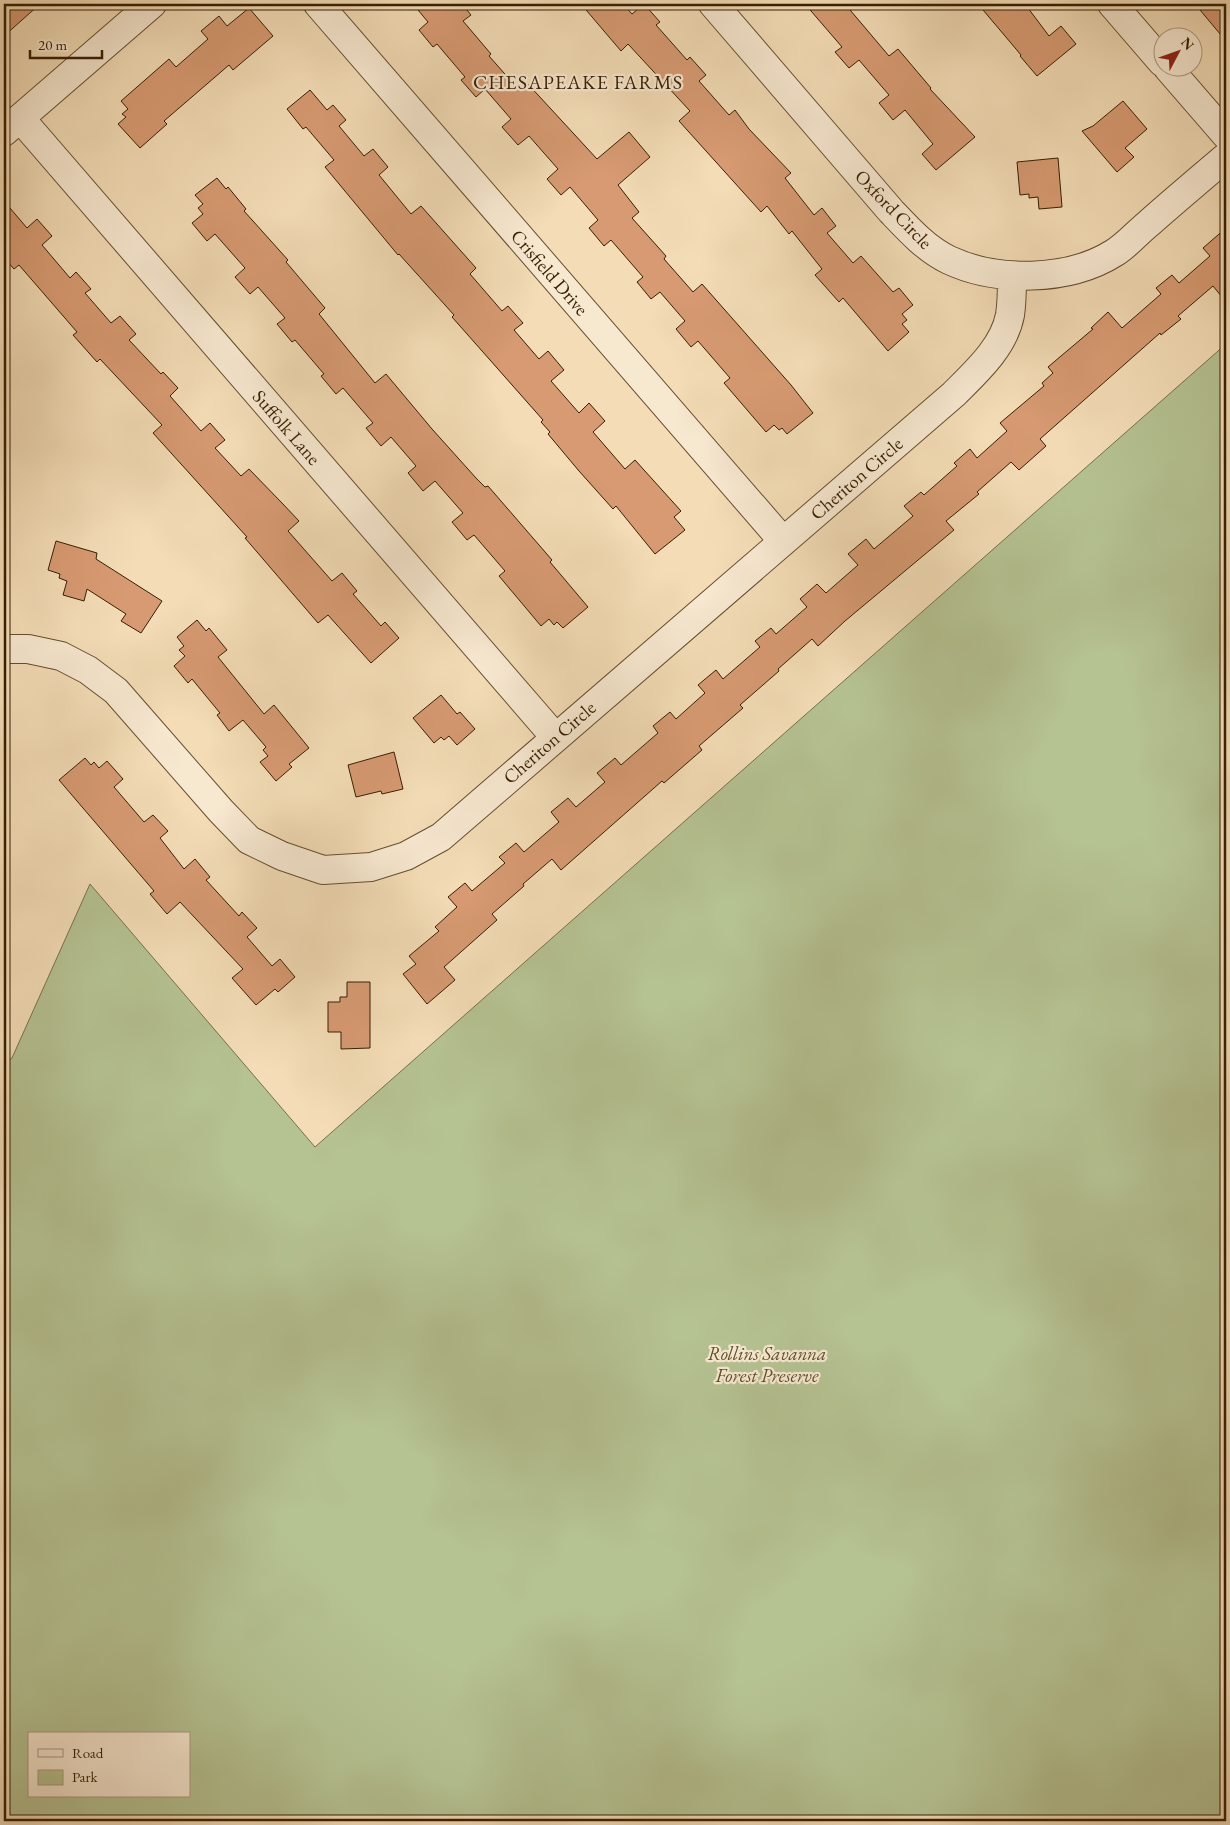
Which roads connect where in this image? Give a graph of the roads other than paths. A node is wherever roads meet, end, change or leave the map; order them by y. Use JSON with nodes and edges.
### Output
{"nodes":[{"id":1,"x":152,"y":4,"type":"edge"},
{"id":2,"x":318,"y":4,"type":"edge"},
{"id":3,"x":713,"y":4,"type":"edge"},
{"id":4,"x":1112,"y":4,"type":"edge"},
{"id":5,"x":1152,"y":50,"type":"edge"},
{"id":6,"x":1177,"y":78,"type":"edge"},
{"id":7,"x":12,"y":125,"type":"edge"},
{"id":8,"x":1226,"y":135,"type":"edge"},
{"id":9,"x":1226,"y":157,"type":"edge"},
{"id":10,"x":1012,"y":276,"type":"junction"},
{"id":11,"x":783,"y":541,"type":"junction"},
{"id":12,"x":4,"y":648,"type":"edge"},
{"id":13,"x":555,"y":737,"type":"junction"}],
"edges":[{"from":1,"to":7,"type":"street"},
{"from":2,"to":11,"type":"street","name":"Crisfield Drive"},
{"from":3,"to":10,"type":"street","name":"Oxford Circle"},
{"from":4,"to":5,"type":"street"},
{"from":6,"to":8,"type":"street"},
{"from":7,"to":13,"type":"street","name":"Suffolk Lane"},
{"from":9,"to":10,"type":"street","name":"Oxford Circle"},
{"from":10,"to":11,"type":"street","name":"Cheriton Circle"},
{"from":11,"to":13,"type":"street","name":"Cheriton Circle"},
{"from":12,"to":13,"type":"street","name":"Cheriton Circle"}]}
